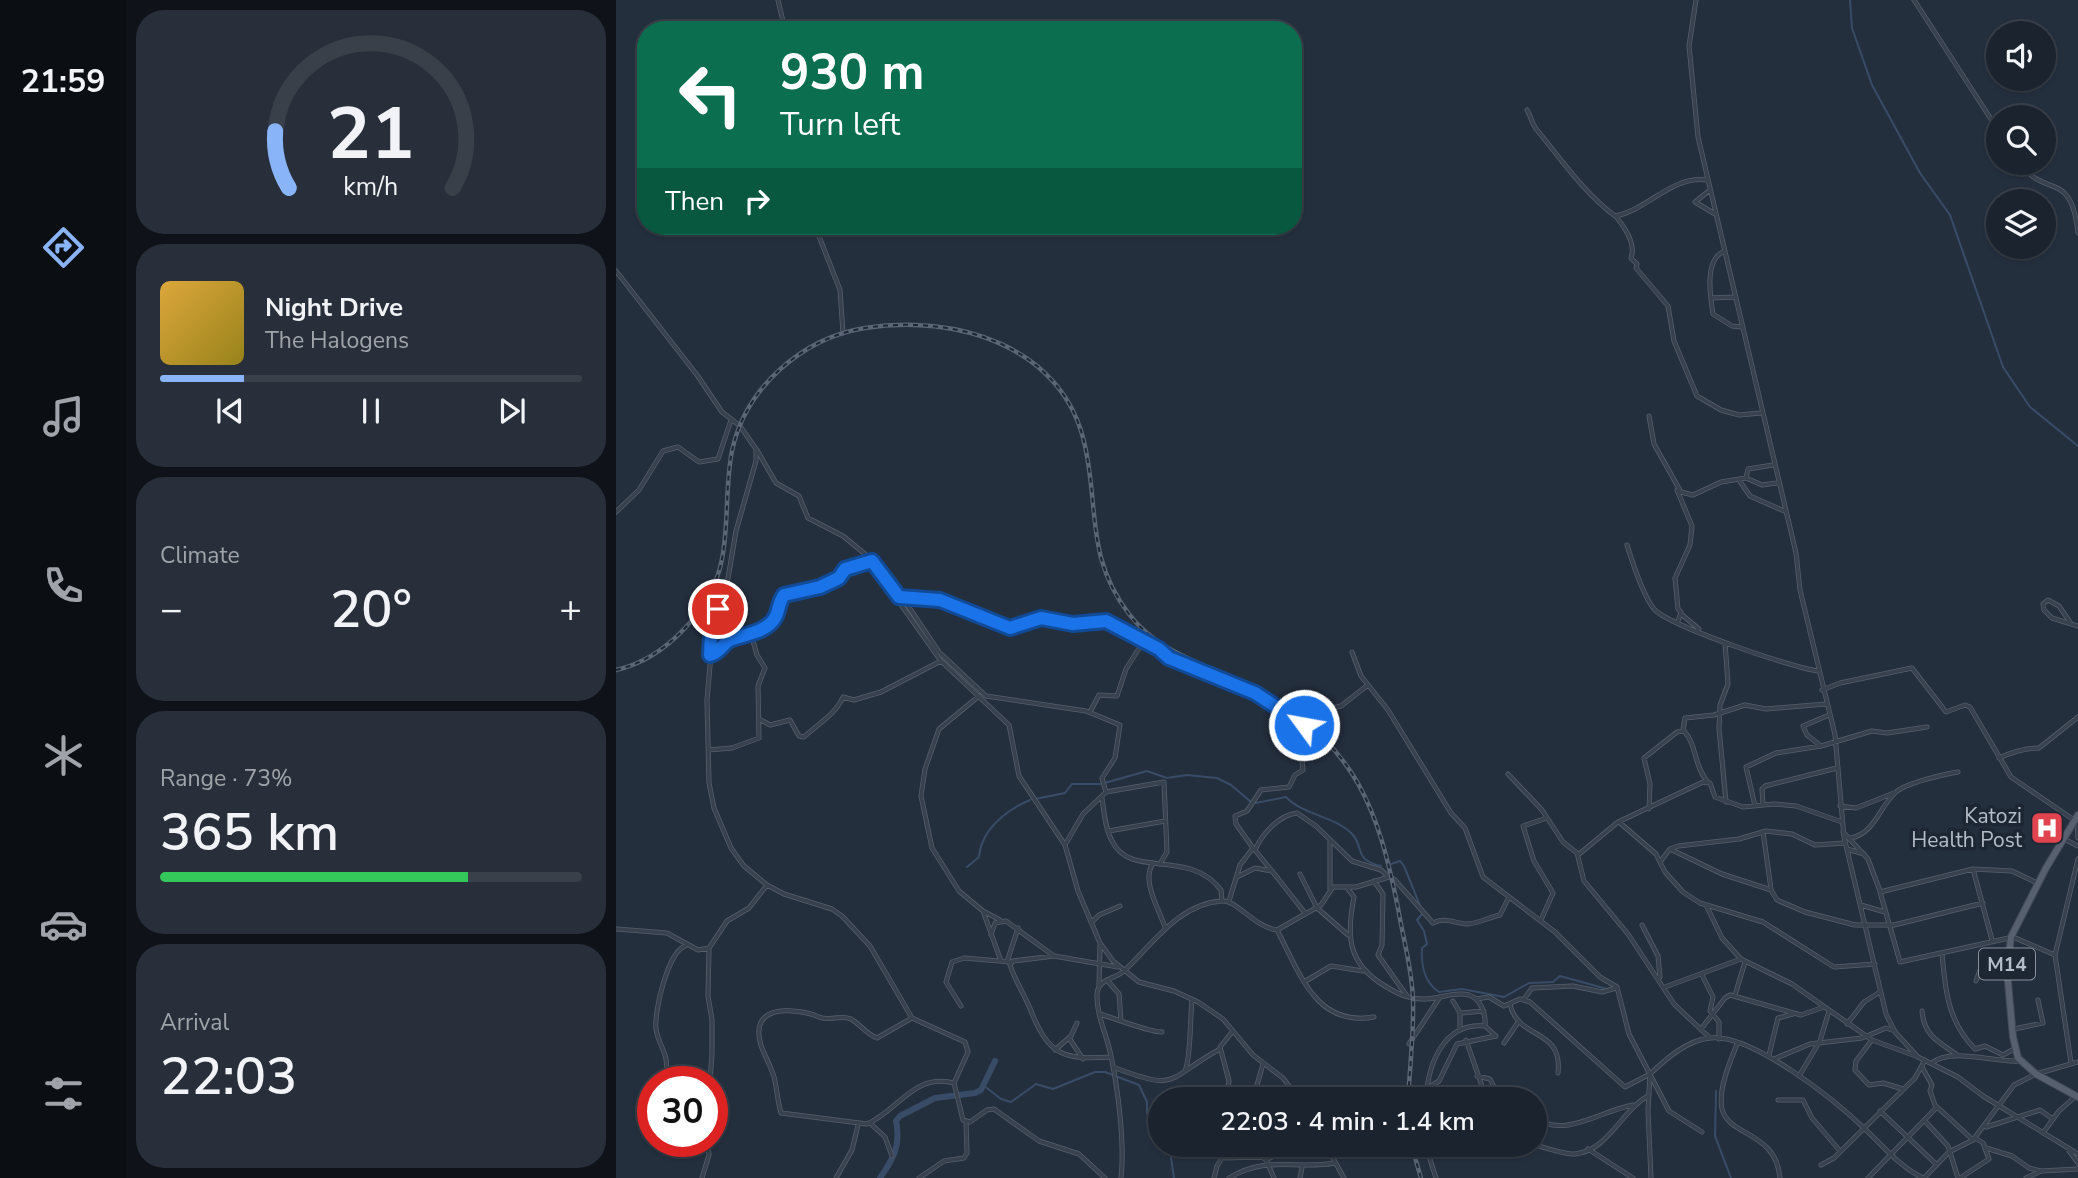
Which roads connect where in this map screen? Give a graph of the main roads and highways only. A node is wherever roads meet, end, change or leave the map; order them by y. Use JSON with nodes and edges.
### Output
{"nodes":[{"id":1,"x":2076,"y":819,"type":"edge"},
{"id":2,"x":2077,"y":1097,"type":"edge"}],
"edges":[{"from":1,"to":2,"type":"main road","number":"M14"}]}
